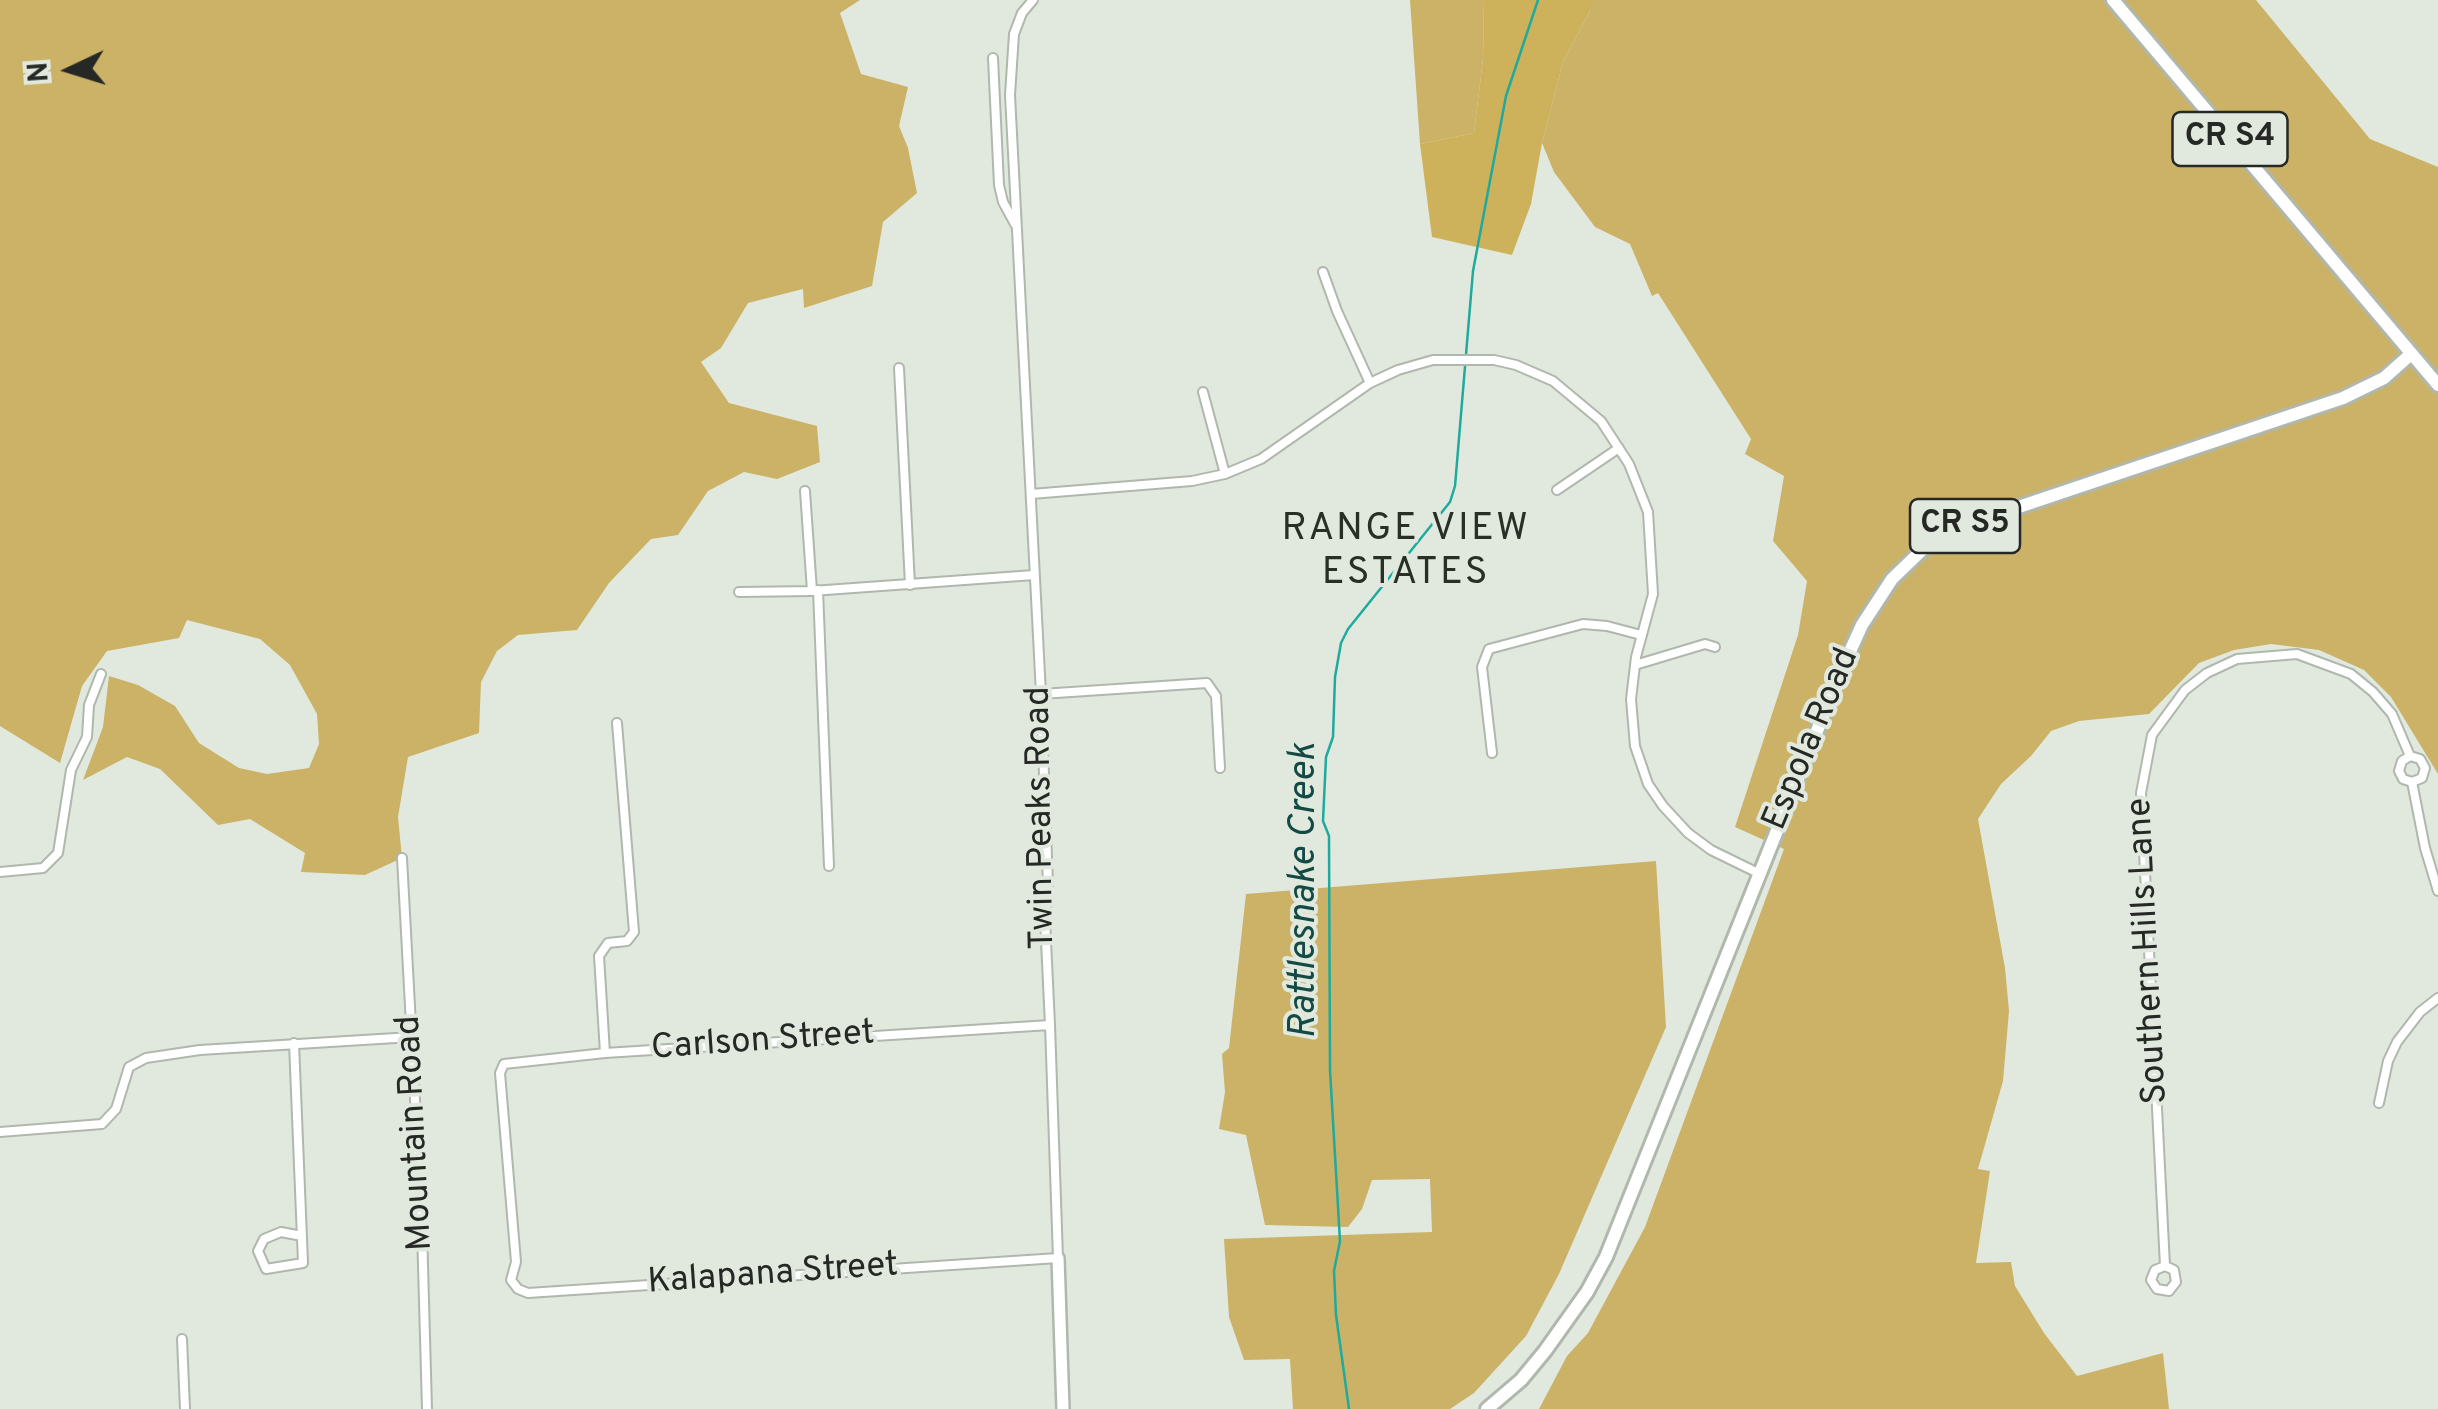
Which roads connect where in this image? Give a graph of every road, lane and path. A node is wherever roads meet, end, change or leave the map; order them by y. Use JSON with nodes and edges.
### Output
{"nodes":[{"id":1,"x":1034,"y":0,"type":"edge"},
{"id":2,"x":2112,"y":0,"type":"edge"},
{"id":3,"x":993,"y":58,"type":"dead end"},
{"id":4,"x":1017,"y":228,"type":"junction"},
{"id":5,"x":1323,"y":272,"type":"dead end"},
{"id":6,"x":2412,"y":354,"type":"junction"},
{"id":7,"x":899,"y":368,"type":"dead end"},
{"id":8,"x":1370,"y":382,"type":"junction"},
{"id":9,"x":2438,"y":385,"type":"edge"},
{"id":10,"x":1203,"y":392,"type":"dead end"},
{"id":11,"x":1620,"y":448,"type":"junction"},
{"id":12,"x":1225,"y":474,"type":"junction"},
{"id":13,"x":1556,"y":490,"type":"dead end"},
{"id":14,"x":804,"y":491,"type":"dead end"},
{"id":15,"x":1031,"y":494,"type":"junction"},
{"id":16,"x":1034,"y":575,"type":"junction"},
{"id":17,"x":910,"y":584,"type":"junction"},
{"id":18,"x":815,"y":590,"type":"junction"},
{"id":19,"x":739,"y":592,"type":"dead end"},
{"id":20,"x":1641,"y":634,"type":"junction"},
{"id":21,"x":1715,"y":647,"type":"dead end"},
{"id":22,"x":1635,"y":665,"type":"junction"},
{"id":23,"x":101,"y":674,"type":"dead end"},
{"id":24,"x":1041,"y":694,"type":"junction"},
{"id":25,"x":616,"y":723,"type":"dead end"},
{"id":26,"x":1492,"y":753,"type":"dead end"},
{"id":27,"x":2410,"y":756,"type":"junction"},
{"id":28,"x":1220,"y":768,"type":"dead end"},
{"id":29,"x":2412,"y":782,"type":"junction"},
{"id":30,"x":402,"y":858,"type":"dead end"},
{"id":31,"x":830,"y":866,"type":"dead end"},
{"id":32,"x":0,"y":872,"type":"edge"},
{"id":33,"x":1758,"y":874,"type":"junction"},
{"id":34,"x":2438,"y":891,"type":"edge"},
{"id":35,"x":2438,"y":998,"type":"edge"},
{"id":36,"x":1050,"y":1024,"type":"junction"},
{"id":37,"x":412,"y":1037,"type":"junction"},
{"id":38,"x":294,"y":1043,"type":"junction"},
{"id":39,"x":606,"y":1054,"type":"junction"},
{"id":40,"x":2378,"y":1103,"type":"dead end"},
{"id":41,"x":0,"y":1132,"type":"edge"},
{"id":42,"x":302,"y":1236,"type":"junction"},
{"id":43,"x":1058,"y":1258,"type":"junction"},
{"id":44,"x":516,"y":1262,"type":"joint"},
{"id":45,"x":2164,"y":1266,"type":"dead end"},
{"id":46,"x":182,"y":1339,"type":"dead end"},
{"id":47,"x":185,"y":1409,"type":"edge"},
{"id":48,"x":427,"y":1409,"type":"edge"},
{"id":49,"x":1063,"y":1409,"type":"edge"},
{"id":50,"x":1487,"y":1409,"type":"edge"}],
"edges":[{"from":1,"to":4,"type":"street","name":"Twin Peaks Road"},
{"from":2,"to":6,"type":"main road","number":"CR S4"},
{"from":3,"to":4,"type":"street","name":"Twin Peaks Road"},
{"from":4,"to":15,"type":"street","name":"Twin Peaks Road"},
{"from":5,"to":8,"type":"street"},
{"from":6,"to":9,"type":"main road","number":"CR S4"},
{"from":6,"to":33,"type":"main road","name":"Espola Road","number":"CR S5"},
{"from":7,"to":17,"type":"street"},
{"from":8,"to":11,"type":"street"},
{"from":8,"to":12,"type":"street"},
{"from":10,"to":12,"type":"street"},
{"from":11,"to":13,"type":"street"},
{"from":11,"to":20,"type":"street"},
{"from":12,"to":15,"type":"street"},
{"from":14,"to":18,"type":"street"},
{"from":15,"to":16,"type":"street","name":"Twin Peaks Road"},
{"from":16,"to":17,"type":"street"},
{"from":16,"to":24,"type":"street","name":"Twin Peaks Road"},
{"from":17,"to":18,"type":"street"},
{"from":18,"to":19,"type":"street"},
{"from":18,"to":31,"type":"street"},
{"from":20,"to":22,"type":"street"},
{"from":20,"to":26,"type":"street"},
{"from":21,"to":22,"type":"street"},
{"from":22,"to":33,"type":"street"},
{"from":23,"to":32,"type":"street"},
{"from":24,"to":28,"type":"street"},
{"from":24,"to":36,"type":"street","name":"Twin Peaks Road"},
{"from":25,"to":39,"type":"street"},
{"from":27,"to":29,"type":"street","name":"Southern Hills Lane"},
{"from":27,"to":29,"type":"street","name":"Southern Hills Lane"},
{"from":27,"to":45,"type":"street","name":"Southern Hills Lane"},
{"from":29,"to":34,"type":"street","name":"Southern Hills Lane"},
{"from":30,"to":37,"type":"street","name":"Mountain Road"},
{"from":33,"to":50,"type":"main road","name":"Espola Road","number":"CR S5"},
{"from":35,"to":40,"type":"street"},
{"from":36,"to":39,"type":"street","name":"Carlson Street"},
{"from":36,"to":43,"type":"street","name":"Twin Peaks Road"},
{"from":37,"to":38,"type":"street"},
{"from":37,"to":48,"type":"street","name":"Mountain Road"},
{"from":38,"to":41,"type":"street"},
{"from":38,"to":42,"type":"street"},
{"from":39,"to":44,"type":"street","name":"Carlson Street"},
{"from":42,"to":42,"type":"street"},
{"from":43,"to":44,"type":"street","name":"Kalapana Street"},
{"from":43,"to":49,"type":"street","name":"Twin Peaks Road"},
{"from":46,"to":47,"type":"street"}]}
